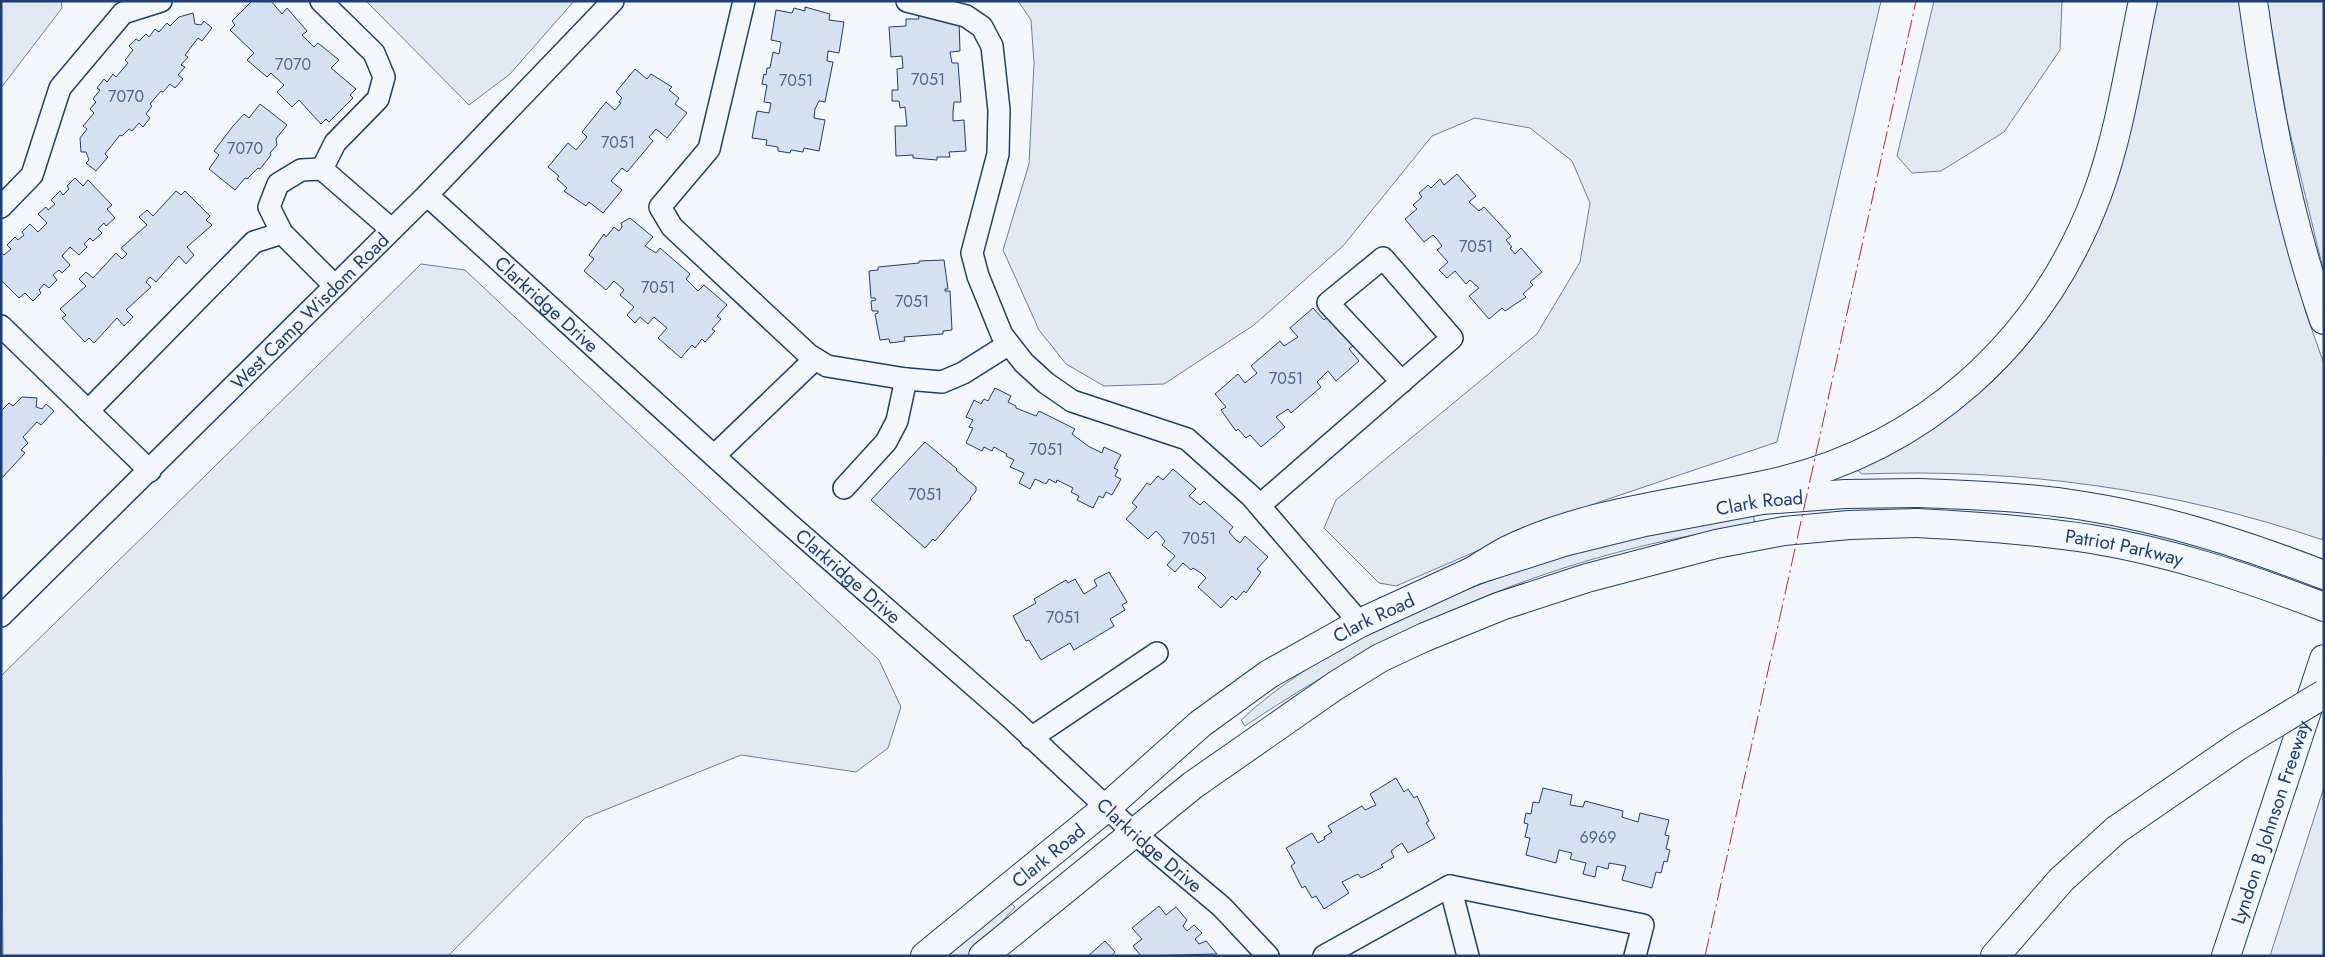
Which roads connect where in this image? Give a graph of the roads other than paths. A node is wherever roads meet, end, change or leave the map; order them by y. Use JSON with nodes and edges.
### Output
{"nodes":[{"id":1,"x":160,"y":1,"type":"edge"},
{"id":2,"x":321,"y":1,"type":"edge"},
{"id":3,"x":613,"y":1,"type":"edge"},
{"id":4,"x":744,"y":1,"type":"edge"},
{"id":5,"x":907,"y":1,"type":"edge"},
{"id":6,"x":2142,"y":1,"type":"edge"},
{"id":7,"x":2253,"y":1,"type":"edge"},
{"id":8,"x":322,"y":169,"type":"junction"},
{"id":9,"x":427,"y":195,"type":"junction"},
{"id":10,"x":1,"y":207,"type":"edge"},
{"id":11,"x":391,"y":229,"type":"junction"},
{"id":12,"x":282,"y":233,"type":"junction"},
{"id":13,"x":335,"y":286,"type":"junction"},
{"id":14,"x":2324,"y":320,"type":"edge"},
{"id":15,"x":5,"y":338,"type":"edge"},
{"id":16,"x":1009,"y":344,"type":"junction"},
{"id":17,"x":815,"y":359,"type":"junction"},
{"id":18,"x":906,"y":379,"type":"junction"},
{"id":19,"x":1402,"y":382,"type":"junction"},
{"id":20,"x":88,"y":411,"type":"junction"},
{"id":21,"x":714,"y":456,"type":"junction"},
{"id":22,"x":150,"y":471,"type":"junction"},
{"id":23,"x":844,"y":488,"type":"dead end"},
{"id":24,"x":1918,"y":493,"type":"joint"},
{"id":25,"x":1260,"y":506,"type":"junction"},
{"id":26,"x":1917,"y":523,"type":"joint"},
{"id":27,"x":1473,"y":571,"type":"junction"},
{"id":28,"x":2324,"y":575,"type":"edge"},
{"id":29,"x":2324,"y":607,"type":"edge"},
{"id":30,"x":1,"y":616,"type":"edge"},
{"id":31,"x":1360,"y":623,"type":"junction"},
{"id":32,"x":1157,"y":653,"type":"dead end"},
{"id":33,"x":2324,"y":659,"type":"edge"},
{"id":34,"x":2324,"y":694,"type":"edge"},
{"id":35,"x":1030,"y":738,"type":"junction"},
{"id":36,"x":1106,"y":808,"type":"junction"},
{"id":37,"x":1133,"y":832,"type":"junction"},
{"id":38,"x":1450,"y":886,"type":"junction"},
{"id":39,"x":925,"y":956,"type":"edge"},
{"id":40,"x":983,"y":956,"type":"edge"},
{"id":41,"x":1268,"y":956,"type":"edge"},
{"id":42,"x":1324,"y":956,"type":"edge"},
{"id":43,"x":1468,"y":956,"type":"edge"},
{"id":44,"x":1635,"y":956,"type":"edge"},
{"id":45,"x":1995,"y":956,"type":"edge"},
{"id":46,"x":2226,"y":956,"type":"edge"}],
"edges":[{"from":1,"to":10,"type":"street"},
{"from":2,"to":8,"type":"street"},
{"from":3,"to":9,"type":"street","name":"West Camp Wisdom Road"},
{"from":4,"to":17,"type":"street"},
{"from":5,"to":16,"type":"street"},
{"from":6,"to":27,"type":"main road"},
{"from":7,"to":14,"type":"main road"},
{"from":8,"to":11,"type":"street"},
{"from":8,"to":12,"type":"street"},
{"from":9,"to":11,"type":"street","name":"West Camp Wisdom Road"},
{"from":9,"to":21,"type":"street","name":"Clarkridge Drive"},
{"from":11,"to":13,"type":"street","name":"West Camp Wisdom Road"},
{"from":12,"to":13,"type":"street"},
{"from":12,"to":20,"type":"street"},
{"from":13,"to":22,"type":"street","name":"West Camp Wisdom Road"},
{"from":15,"to":20,"type":"street"},
{"from":16,"to":18,"type":"street"},
{"from":16,"to":25,"type":"street"},
{"from":17,"to":18,"type":"street"},
{"from":17,"to":21,"type":"street"},
{"from":18,"to":23,"type":"street"},
{"from":19,"to":19,"type":"street"},
{"from":19,"to":25,"type":"street"},
{"from":20,"to":22,"type":"street"},
{"from":21,"to":35,"type":"street","name":"Clarkridge Drive"},
{"from":22,"to":30,"type":"street","name":"West Camp Wisdom Road"},
{"from":24,"to":27,"type":"main road","name":"Clark Road"},
{"from":24,"to":28,"type":"main road","name":"Patriot Parkway"},
{"from":25,"to":31,"type":"street"},
{"from":26,"to":29,"type":"main road","name":"Patriot Parkway"},
{"from":26,"to":37,"type":"main road","name":"Clark Road"},
{"from":27,"to":31,"type":"main road","name":"Clark Road"},
{"from":31,"to":36,"type":"main road","name":"Clark Road"},
{"from":32,"to":35,"type":"street"},
{"from":33,"to":46,"type":"main road","name":"Lyndon B Johnson Freeway"},
{"from":34,"to":45,"type":"main road","bridge":true},
{"from":35,"to":36,"type":"street","name":"Clarkridge Drive"},
{"from":36,"to":37,"type":"street","name":"Clarkridge Drive"},
{"from":36,"to":39,"type":"main road","name":"Clark Road"},
{"from":37,"to":40,"type":"main road","name":"Clark Road"},
{"from":37,"to":41,"type":"street","name":"Clarkridge Drive"},
{"from":38,"to":42,"type":"street"},
{"from":38,"to":43,"type":"street"},
{"from":38,"to":44,"type":"street"}]}
